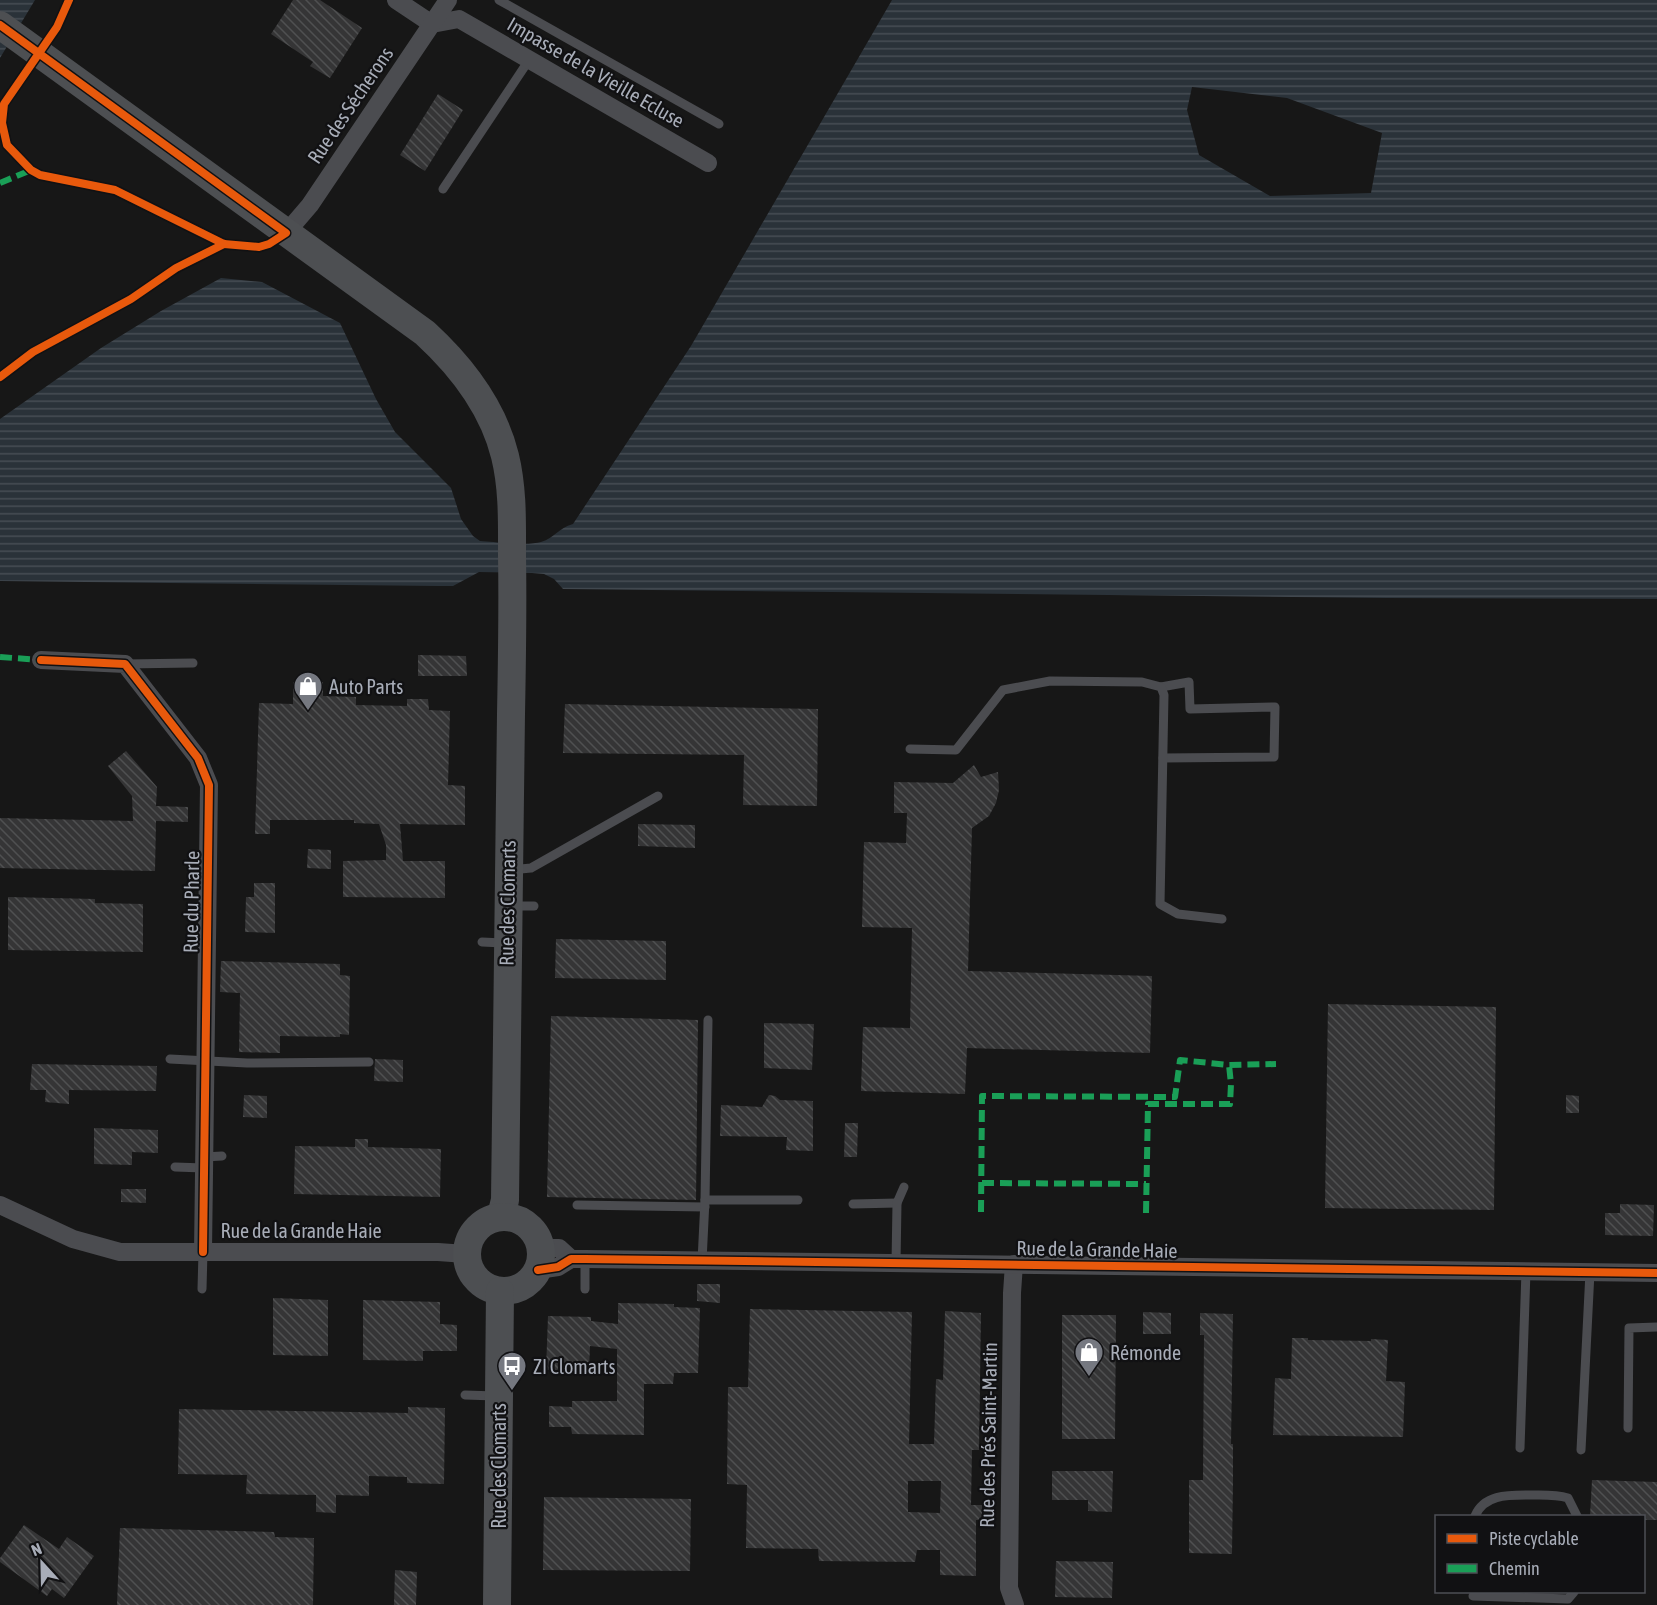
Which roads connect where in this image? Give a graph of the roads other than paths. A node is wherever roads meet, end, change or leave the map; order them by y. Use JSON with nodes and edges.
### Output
{"nodes":[{"id":1,"x":396,"y":0,"type":"edge"},
{"id":2,"x":448,"y":0,"type":"edge"},
{"id":3,"x":499,"y":0,"type":"edge"},
{"id":4,"x":432,"y":24,"type":"junction"},
{"id":5,"x":0,"y":25,"type":"edge"},
{"id":6,"x":529,"y":60,"type":"junction"},
{"id":7,"x":719,"y":124,"type":"dead end"},
{"id":8,"x":8,"y":145,"type":"dead end"},
{"id":9,"x":708,"y":163,"type":"dead end"},
{"id":10,"x":443,"y":189,"type":"dead end"},
{"id":11,"x":286,"y":233,"type":"junction"},
{"id":12,"x":40,"y":660,"type":"dead end"},
{"id":13,"x":193,"y":663,"type":"dead end"},
{"id":14,"x":125,"y":664,"type":"junction"},
{"id":15,"x":1161,"y":687,"type":"junction"},
{"id":16,"x":910,"y":749,"type":"dead end"},
{"id":17,"x":1163,"y":758,"type":"junction"},
{"id":18,"x":658,"y":796,"type":"dead end"},
{"id":19,"x":508,"y":870,"type":"junction"},
{"id":20,"x":1222,"y":919,"type":"dead end"},
{"id":21,"x":708,"y":1020,"type":"dead end"},
{"id":22,"x":170,"y":1059,"type":"dead end"},
{"id":23,"x":205,"y":1060,"type":"junction"},
{"id":24,"x":369,"y":1062,"type":"dead end"},
{"id":25,"x":210,"y":1160,"type":"junction"},
{"id":26,"x":175,"y":1167,"type":"dead end"},
{"id":27,"x":904,"y":1187,"type":"dead end"},
{"id":28,"x":798,"y":1200,"type":"dead end"},
{"id":29,"x":897,"y":1203,"type":"junction"},
{"id":30,"x":705,"y":1204,"type":"junction"},
{"id":31,"x":853,"y":1204,"type":"dead end"},
{"id":32,"x":0,"y":1205,"type":"edge"},
{"id":33,"x":577,"y":1205,"type":"dead end"},
{"id":34,"x":501,"y":1216,"type":"junction"},
{"id":35,"x":203,"y":1252,"type":"junction"},
{"id":36,"x":466,"y":1254,"type":"junction"},
{"id":37,"x":540,"y":1259,"type":"junction"},
{"id":38,"x":578,"y":1259,"type":"junction"},
{"id":39,"x":702,"y":1261,"type":"junction"},
{"id":40,"x":896,"y":1263,"type":"junction"},
{"id":41,"x":1014,"y":1264,"type":"junction"},
{"id":42,"x":1526,"y":1271,"type":"junction"},
{"id":43,"x":1590,"y":1272,"type":"junction"},
{"id":44,"x":1657,"y":1273,"type":"edge"},
{"id":45,"x":202,"y":1289,"type":"dead end"},
{"id":46,"x":585,"y":1289,"type":"dead end"},
{"id":47,"x":500,"y":1291,"type":"junction"},
{"id":48,"x":1657,"y":1327,"type":"edge"},
{"id":49,"x":465,"y":1395,"type":"dead end"},
{"id":50,"x":498,"y":1396,"type":"junction"},
{"id":51,"x":1628,"y":1428,"type":"dead end"},
{"id":52,"x":1520,"y":1448,"type":"dead end"},
{"id":53,"x":1581,"y":1450,"type":"dead end"},
{"id":54,"x":1476,"y":1515,"type":"edge"},
{"id":55,"x":1576,"y":1515,"type":"edge"},
{"id":56,"x":1573,"y":1593,"type":"edge"},
{"id":57,"x":1473,"y":1597,"type":"edge"},
{"id":58,"x":497,"y":1605,"type":"edge"},
{"id":59,"x":1015,"y":1605,"type":"edge"}],
"edges":[{"from":1,"to":4,"type":"street"},
{"from":2,"to":4,"type":"street","name":"Rue des Sécherons"},
{"from":3,"to":7,"type":"lane"},
{"from":4,"to":6,"type":"street","name":"Impasse de la Vieille Ecluse"},
{"from":4,"to":11,"type":"street","name":"Rue des Sécherons"},
{"from":5,"to":11,"type":"main road","name":"Rue des Clomarts"},
{"from":6,"to":9,"type":"street","name":"Impasse de la Vieille Ecluse"},
{"from":6,"to":10,"type":"lane"},
{"from":8,"to":11,"type":"lane"},
{"from":11,"to":19,"type":"main road","name":"Rue des Clomarts"},
{"from":12,"to":14,"type":"street"},
{"from":13,"to":14,"type":"lane"},
{"from":14,"to":23,"type":"street","name":"Rue du Pharle"},
{"from":15,"to":16,"type":"lane"},
{"from":15,"to":17,"type":"lane"},
{"from":15,"to":17,"type":"lane"},
{"from":17,"to":20,"type":"lane"},
{"from":18,"to":19,"type":"lane"},
{"from":19,"to":34,"type":"main road","name":"Rue des Clomarts"},
{"from":21,"to":30,"type":"lane"},
{"from":22,"to":23,"type":"lane"},
{"from":23,"to":24,"type":"lane"},
{"from":23,"to":25,"type":"street","name":"Rue du Pharle"},
{"from":25,"to":26,"type":"lane"},
{"from":25,"to":35,"type":"street","name":"Rue du Pharle"},
{"from":27,"to":29,"type":"lane"},
{"from":28,"to":30,"type":"lane"},
{"from":29,"to":31,"type":"lane"},
{"from":29,"to":40,"type":"lane"},
{"from":30,"to":33,"type":"lane"},
{"from":30,"to":39,"type":"lane"},
{"from":32,"to":35,"type":"street","name":"Rue de la Grande Haie"},
{"from":34,"to":36,"type":"main road"},
{"from":34,"to":37,"type":"main road"},
{"from":35,"to":36,"type":"street","name":"Rue de la Grande Haie"},
{"from":35,"to":45,"type":"lane"},
{"from":36,"to":47,"type":"main road"},
{"from":37,"to":38,"type":"street","name":"Rue de la Grande Haie"},
{"from":37,"to":47,"type":"main road"},
{"from":38,"to":39,"type":"street","name":"Rue de la Grande Haie"},
{"from":38,"to":46,"type":"lane"},
{"from":39,"to":40,"type":"street","name":"Rue de la Grande Haie"},
{"from":40,"to":41,"type":"street","name":"Rue de la Grande Haie"},
{"from":41,"to":42,"type":"street","name":"Rue de la Grande Haie"},
{"from":41,"to":59,"type":"street","name":"Rue des Prés Saint-Martin"},
{"from":42,"to":43,"type":"street","name":"Rue de la Grande Haie"},
{"from":42,"to":52,"type":"lane"},
{"from":43,"to":44,"type":"street","name":"Rue de la Grande Haie"},
{"from":43,"to":53,"type":"lane"},
{"from":47,"to":50,"type":"main road","name":"Rue des Clomarts"},
{"from":48,"to":51,"type":"lane"},
{"from":49,"to":50,"type":"lane"},
{"from":50,"to":58,"type":"main road","name":"Rue des Clomarts"},
{"from":54,"to":55,"type":"lane"},
{"from":56,"to":57,"type":"lane"}]}
